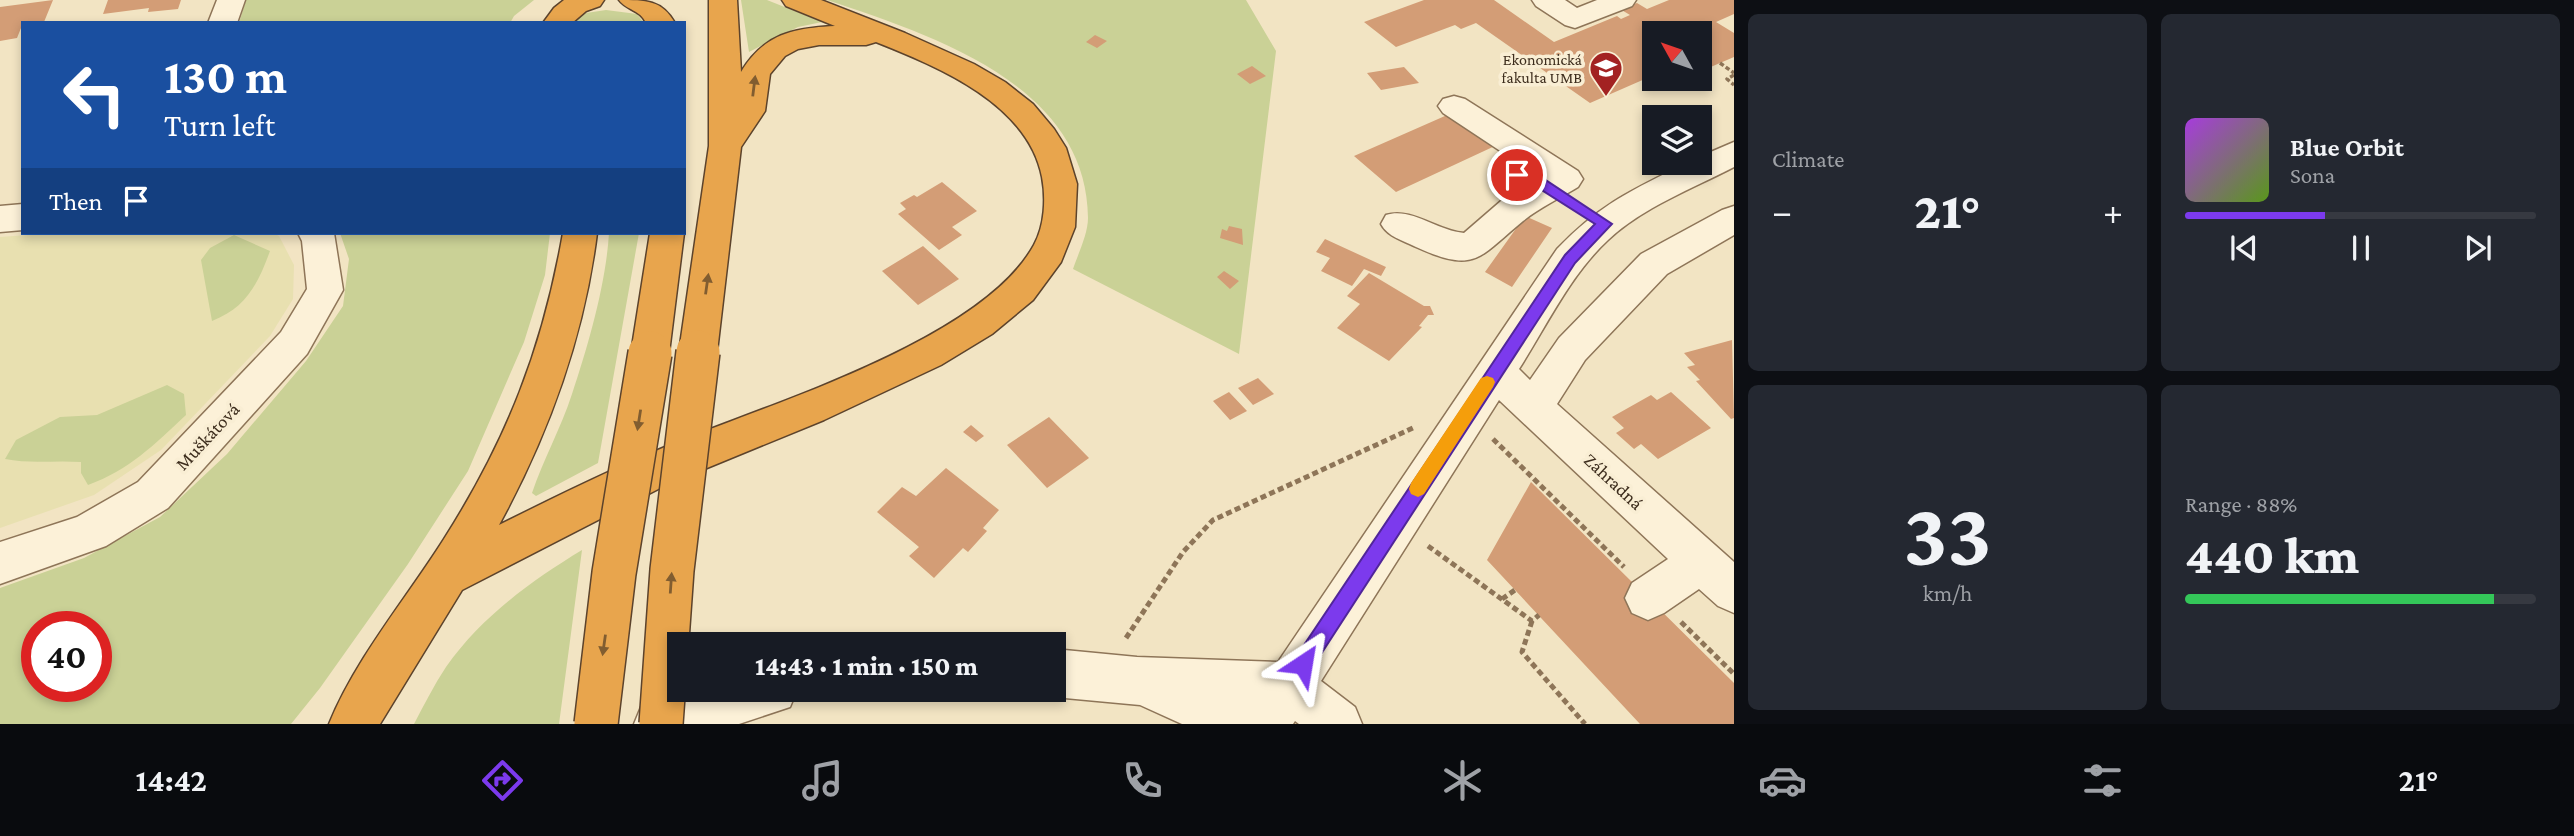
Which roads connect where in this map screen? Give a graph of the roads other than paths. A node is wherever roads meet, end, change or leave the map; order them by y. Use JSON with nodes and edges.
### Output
{"nodes":[{"id":1,"x":231,"y":0,"type":"edge"},
{"id":2,"x":558,"y":0,"type":"edge"},
{"id":3,"x":590,"y":0,"type":"edge"},
{"id":4,"x":633,"y":0,"type":"edge"},
{"id":5,"x":723,"y":0,"type":"edge"},
{"id":6,"x":796,"y":0,"type":"edge"},
{"id":7,"x":1546,"y":0,"type":"edge"},
{"id":8,"x":1622,"y":0,"type":"edge"},
{"id":9,"x":676,"y":19,"type":"edge"},
{"id":10,"x":223,"y":21,"type":"edge"},
{"id":11,"x":541,"y":21,"type":"edge"},
{"id":12,"x":558,"y":21,"type":"edge"},
{"id":13,"x":893,"y":38,"type":"junction"},
{"id":14,"x":1454,"y":106,"type":"dead end"},
{"id":15,"x":725,"y":146,"type":"junction"},
{"id":16,"x":1734,"y":153,"type":"edge"},
{"id":17,"x":1517,"y":175,"type":"dead end"},
{"id":18,"x":1551,"y":190,"type":"junction"},
{"id":19,"x":21,"y":217,"type":"edge"},
{"id":20,"x":0,"y":219,"type":"edge"},
{"id":21,"x":1734,"y":219,"type":"edge"},
{"id":22,"x":1398,"y":224,"type":"dead end"},
{"id":23,"x":1605,"y":224,"type":"junction"},
{"id":24,"x":317,"y":235,"type":"edge"},
{"id":25,"x":579,"y":235,"type":"edge"},
{"id":26,"x":667,"y":235,"type":"edge"},
{"id":27,"x":1494,"y":371,"type":"junction"},
{"id":28,"x":1534,"y":407,"type":"junction"},
{"id":29,"x":1702,"y":561,"type":"junction"},
{"id":30,"x":0,"y":563,"type":"edge"},
{"id":31,"x":446,"y":575,"type":"junction"},
{"id":32,"x":1734,"y":591,"type":"edge"},
{"id":33,"x":1651,"y":597,"type":"road end"},
{"id":34,"x":1130,"y":661,"type":"junction"},
{"id":35,"x":1066,"y":671,"type":"edge"},
{"id":36,"x":728,"y":702,"type":"edge"},
{"id":37,"x":1277,"y":705,"type":"edge"},
{"id":38,"x":353,"y":724,"type":"edge"},
{"id":39,"x":596,"y":724,"type":"edge"},
{"id":40,"x":660,"y":724,"type":"edge"},
{"id":41,"x":1171,"y":724,"type":"edge"},
{"id":42,"x":1240,"y":724,"type":"edge"},
{"id":43,"x":1338,"y":724,"type":"edge"}],
"edges":[{"from":1,"to":10,"type":"street"},
{"from":2,"to":11,"type":"highway"},
{"from":3,"to":12,"type":"highway"},
{"from":4,"to":9,"type":"highway"},
{"from":5,"to":15,"type":"highway"},
{"from":6,"to":13,"type":"highway"},
{"from":7,"to":8,"type":"street"},
{"from":15,"to":13,"type":"highway","one_way":true},
{"from":13,"to":31,"type":"highway"},
{"from":14,"to":18,"type":"street"},
{"from":40,"to":15,"type":"highway","one_way":true,"bridge":true},
{"from":16,"to":23,"type":"street"},
{"from":17,"to":18,"type":"street"},
{"from":18,"to":22,"type":"street"},
{"from":18,"to":23,"type":"street"},
{"from":19,"to":20,"type":"street"},
{"from":21,"to":28,"type":"street"},
{"from":23,"to":27,"type":"street"},
{"from":24,"to":30,"type":"street","name":"Muškátová"},
{"from":25,"to":31,"type":"highway"},
{"from":26,"to":39,"type":"highway","one_way":true,"bridge":true},
{"from":27,"to":28,"type":"street","name":"Záhradná"},
{"from":27,"to":37,"type":"street"},
{"from":28,"to":29,"type":"street","name":"Záhradná"},
{"from":29,"to":32,"type":"street","name":"Záhradná"},
{"from":29,"to":33,"type":"street"},
{"from":31,"to":38,"type":"highway"},
{"from":34,"to":35,"type":"street"},
{"from":34,"to":37,"type":"street"},
{"from":34,"to":41,"type":"street"},
{"from":34,"to":42,"type":"street"},
{"from":36,"to":40,"type":"street"},
{"from":37,"to":43,"type":"street"}]}
